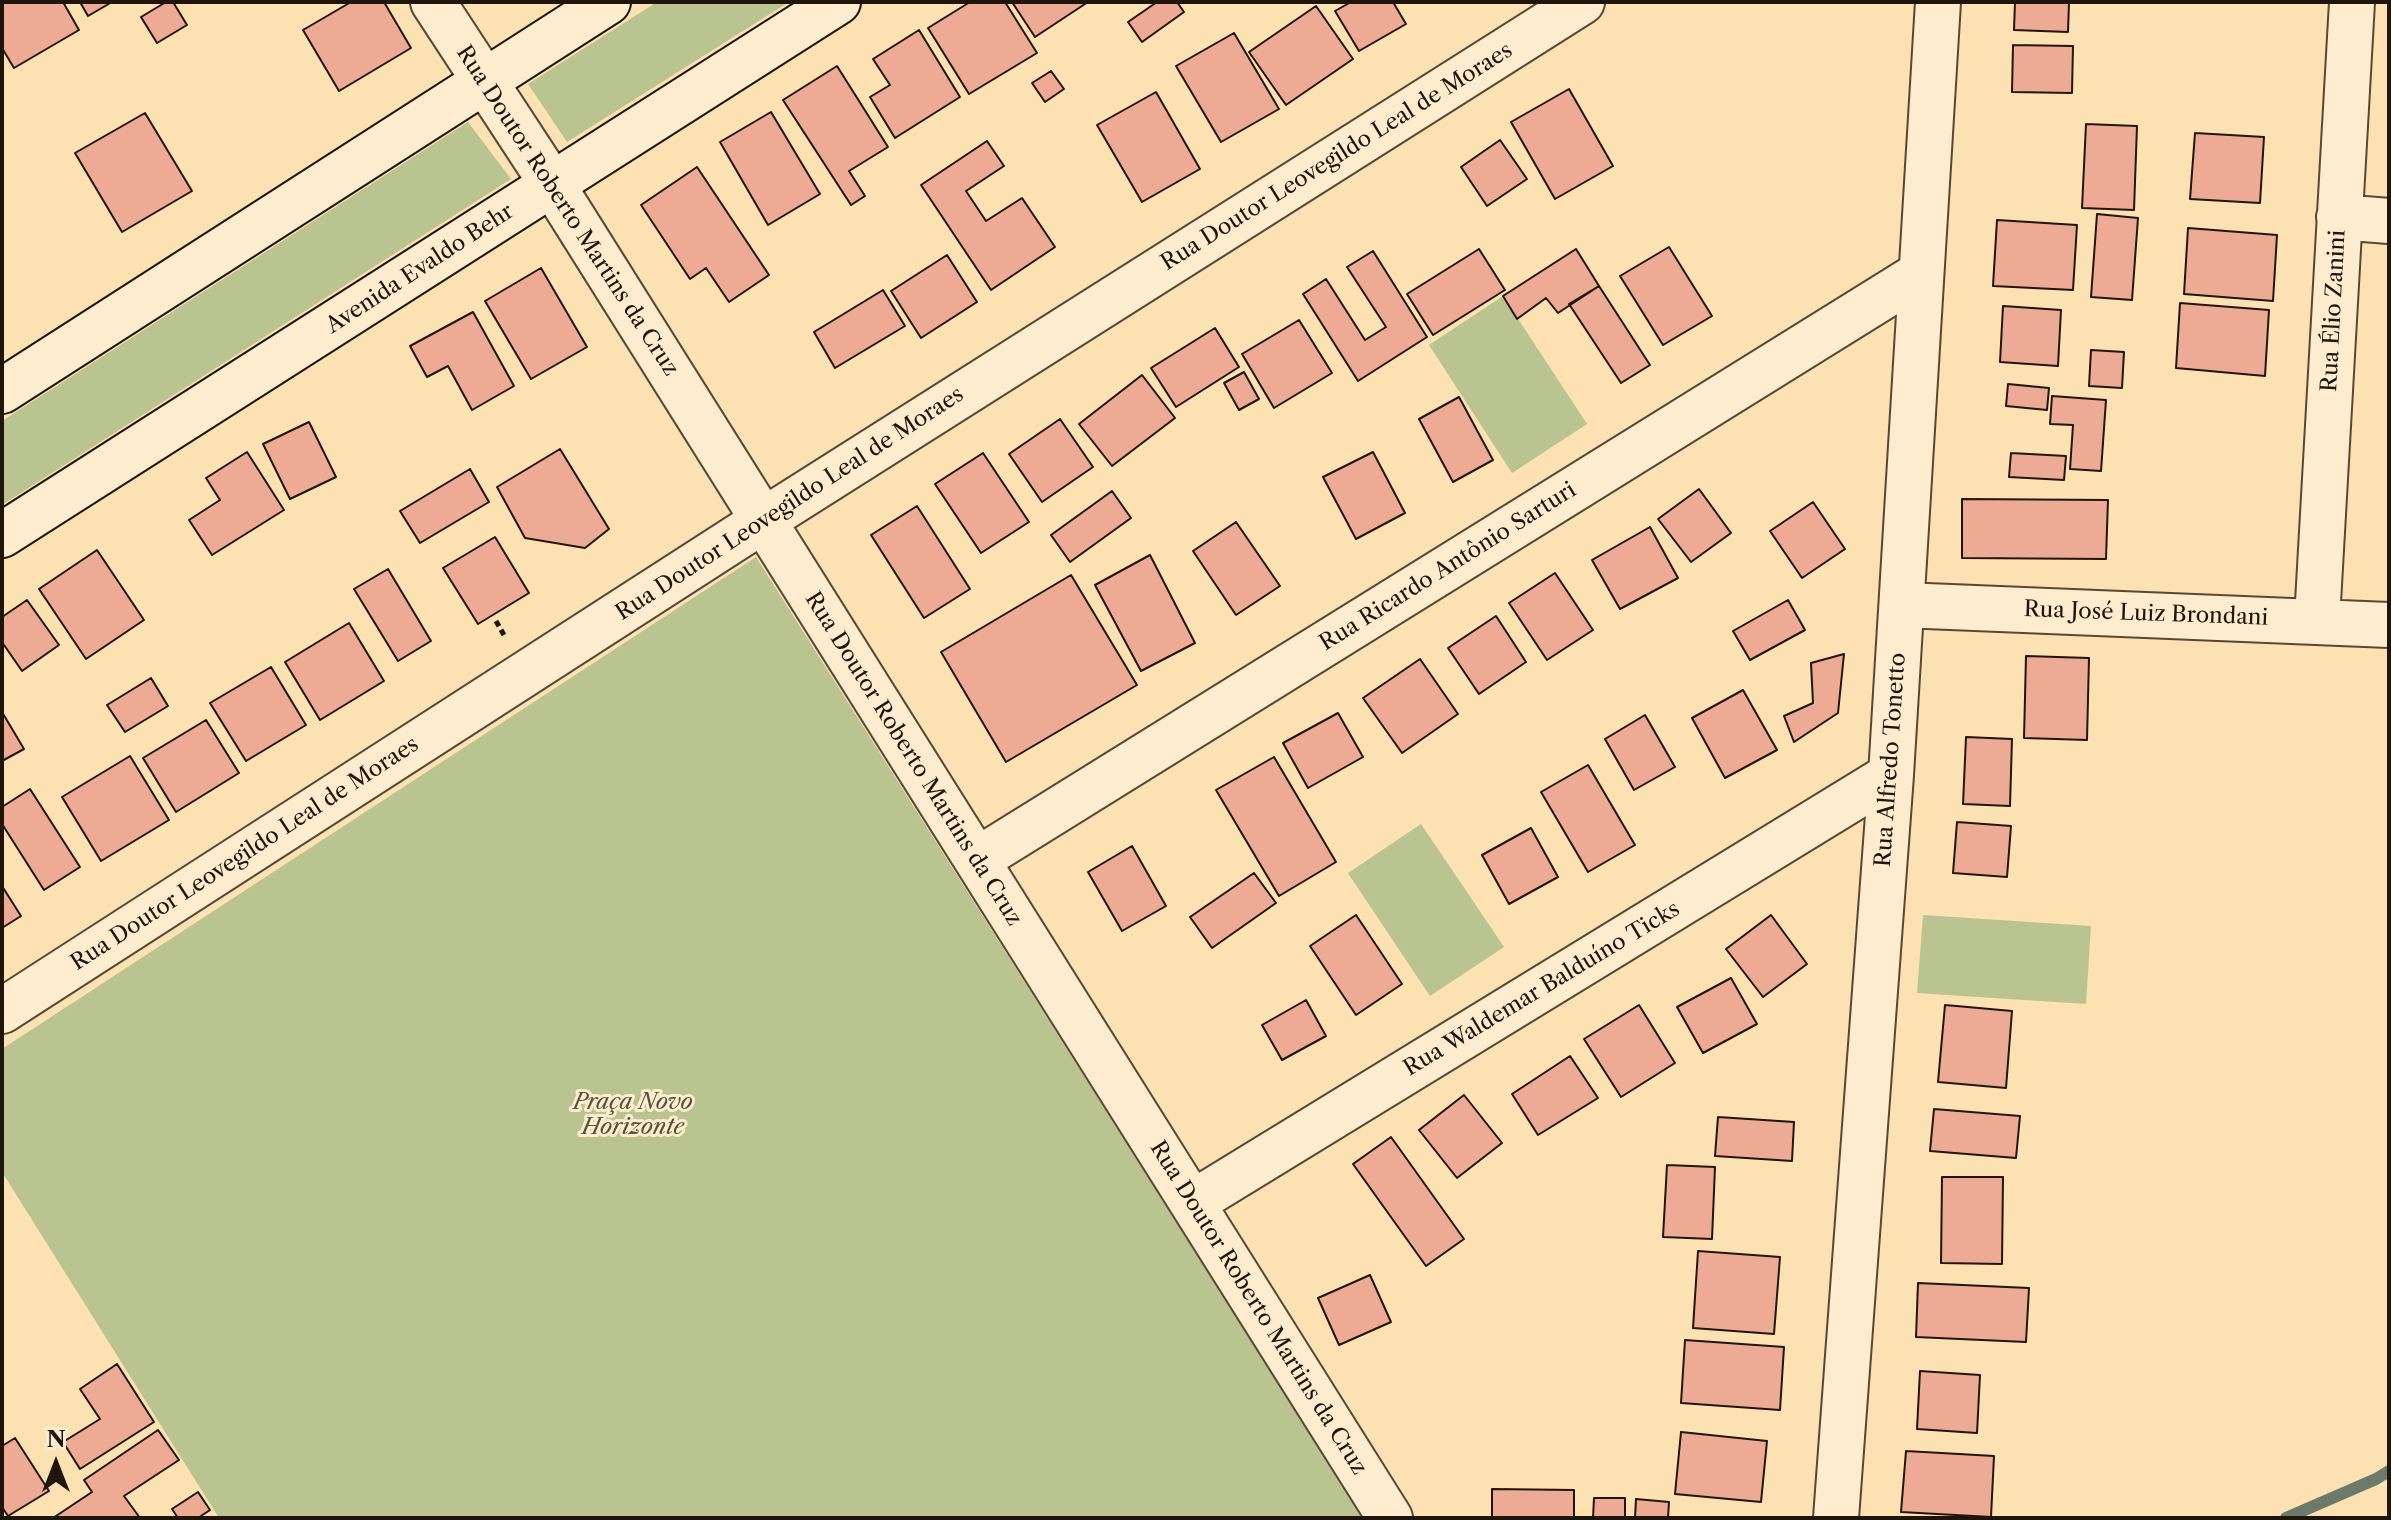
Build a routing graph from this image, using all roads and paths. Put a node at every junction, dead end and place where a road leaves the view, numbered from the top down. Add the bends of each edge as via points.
1 (433, 2) edge
2 (608, 2) edge
3 (838, 2) edge
4 (1582, 2) edge
5 (1938, 2) edge
6 (2352, 2) edge
7 (485, 81) junction
8 (552, 184) junction
9 (2339, 217) junction
10 (2389, 221) edge
11 (1920, 274) junction
12 (2, 391) edge
13 (764, 520) junction
14 (2, 535) edge
15 (1902, 605) junction
16 (2317, 620) junction
17 (496, 621) dead end
18 (2389, 625) edge
19 (508, 643) dead end
20 (1891, 775) junction
21 (977, 860) junction
22 (2, 1011) edge
23 (1192, 1203) junction
24 (1390, 1518) edge
25 (1836, 1518) edge

1 - 7 street, Rua Doutor Roberto Martins da Cruz
2 - 7 street
3 - 8 street, Avenida Evaldo Behr
4 - 13 street, Rua Doutor Leovegildo Leal de Moraes
5 - 11 street, Rua Alfredo Tonetto
6 - 9 street, Rua Élio Zanini
7 - 8 street, Rua Doutor Roberto Martins da Cruz
7 - 12 street
8 - 13 street, Rua Doutor Roberto Martins da Cruz
8 - 14 street, Avenida Evaldo Behr
9 - 10 street
9 - 16 street, Rua Élio Zanini
11 - 15 street, Rua Alfredo Tonetto
11 - 21 street, Rua Ricardo Antônio Sarturi
13 - 21 street, Rua Doutor Roberto Martins da Cruz
13 - 22 street, Rua Doutor Leovegildo Leal de Moraes
15 - 16 street, Rua José Luiz Brondani
15 - 20 street, Rua Alfredo Tonetto
16 - 18 street, Rua José Luiz Brondani
17 - 19 path
20 - 23 street, Rua Waldemar Balduíno Ticks
20 - 25 street, Rua Alfredo Tonetto
21 - 23 street, Rua Doutor Roberto Martins da Cruz
23 - 24 street, Rua Doutor Roberto Martins da Cruz

